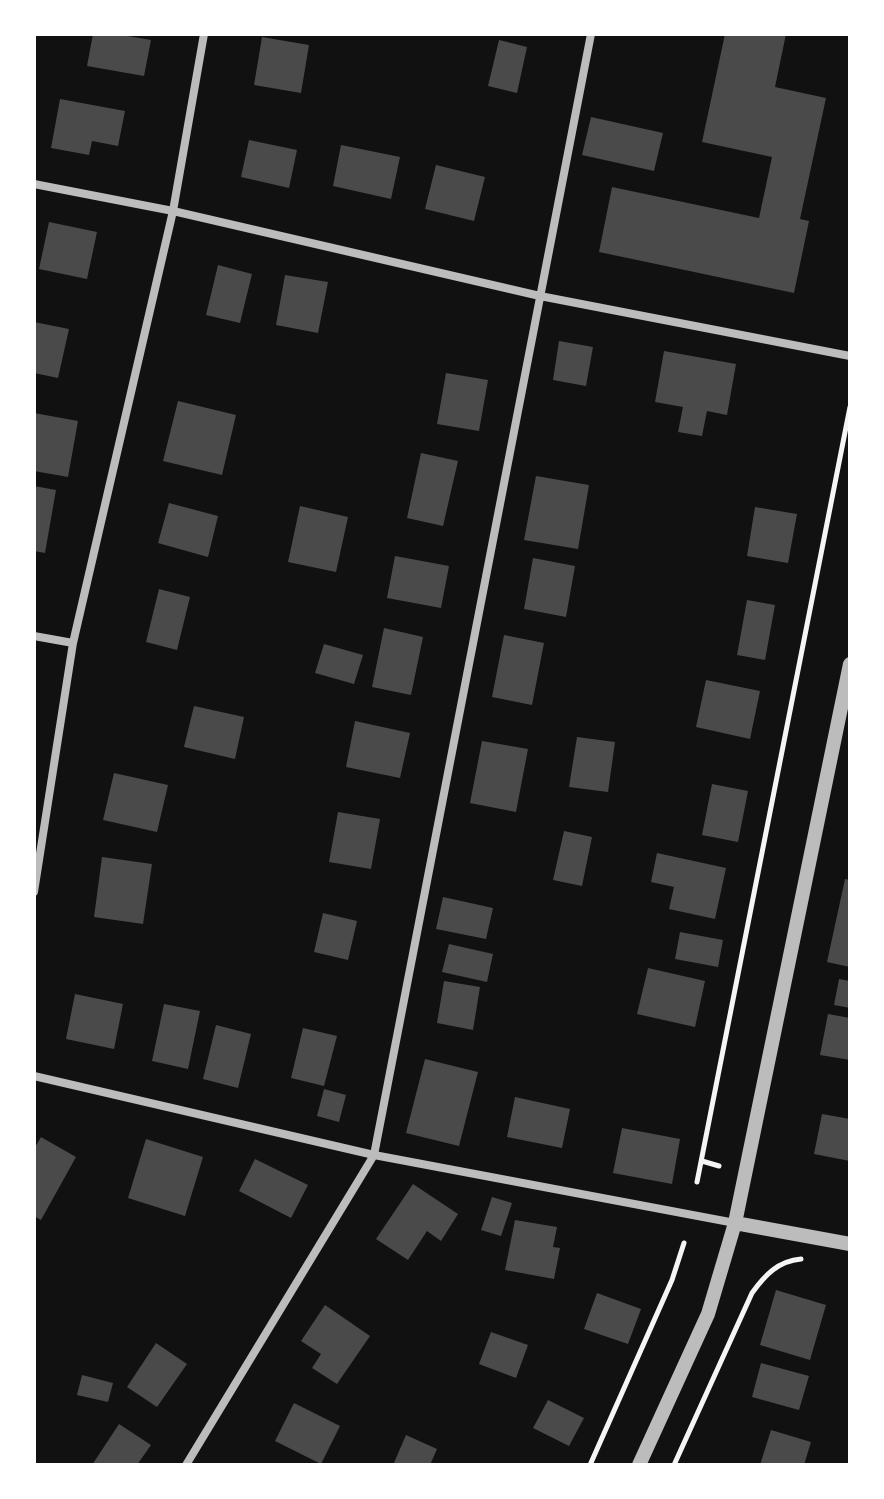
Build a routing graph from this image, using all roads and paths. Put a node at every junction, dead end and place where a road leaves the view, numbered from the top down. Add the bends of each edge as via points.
1 (204, 34) edge
2 (591, 34) edge
3 (34, 184) edge
4 (173, 211) junction
5 (540, 296) junction
6 (850, 356) edge
7 (850, 407) edge
8 (34, 636) edge
9 (73, 643) junction
10 (850, 664) edge
11 (34, 892) edge
12 (34, 1076) edge
13 (374, 1155) junction
14 (702, 1161) junction
15 (719, 1166) dead end
16 (697, 1182) dead end
17 (735, 1223) junction
18 (684, 1243) dead end
19 (850, 1244) edge
20 (811, 1260) dead end
21 (186, 1465) edge
22 (590, 1465) edge
23 (639, 1465) edge
24 (674, 1465) edge

1 - 4 street
2 - 5 street
3 - 4 street
4 - 5 street
4 - 9 street
5 - 6 street
5 - 13 street
7 - 14 path
8 - 9 street
9 - 11 street
10 - 17 street
12 - 13 street
13 - 17 street
13 - 21 street
14 - 15 path
14 - 16 path
17 - 19 street
17 - 23 street via 708,1314
18 - 22 path
20 - 24 path via 778,1265 752,1293

